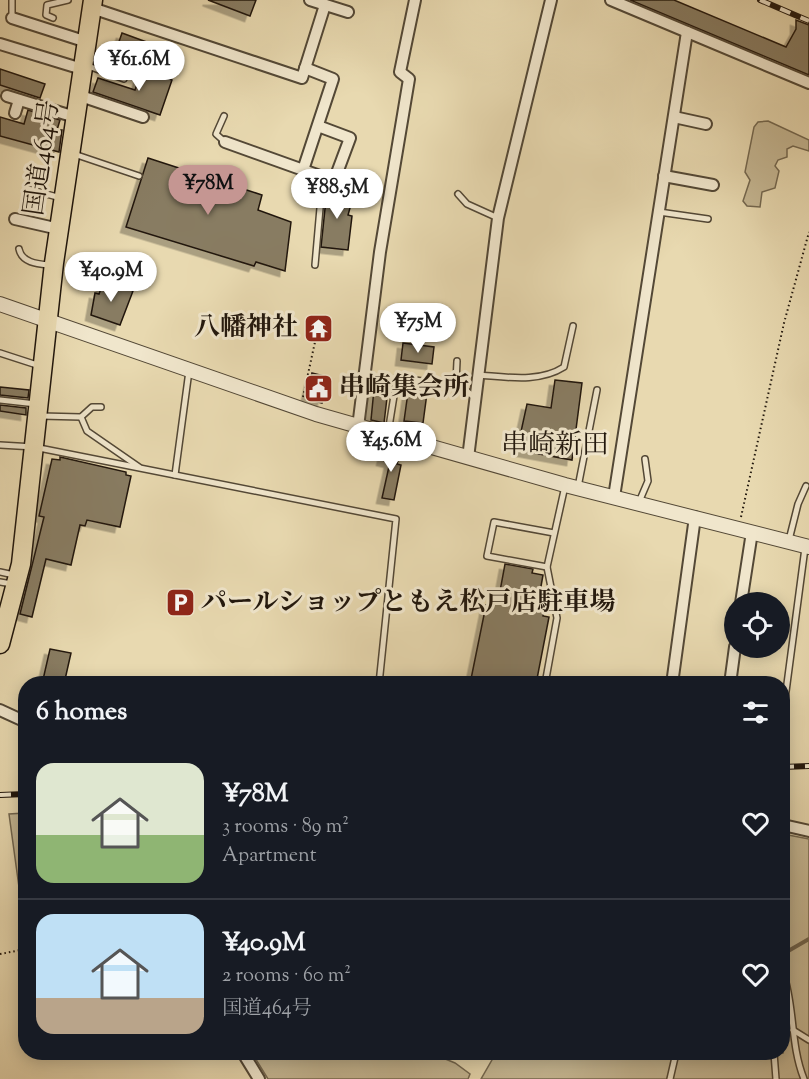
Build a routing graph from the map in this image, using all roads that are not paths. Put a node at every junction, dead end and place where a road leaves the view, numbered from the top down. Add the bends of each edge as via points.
1 (12, 0) edge
2 (68, 0) edge
3 (310, 0) edge
4 (415, 0) edge
5 (551, 0) edge
6 (611, 0) edge
7 (92, 2) edge
8 (325, 5) junction
9 (348, 12) dead end
10 (12, 18) joint
11 (53, 18) dead end
12 (687, 32) junction
13 (87, 42) junction
14 (0, 44) edge
15 (83, 67) junction
16 (305, 68) junction
17 (124, 79) dead end
18 (809, 83) edge
19 (78, 95) junction
20 (7, 96) dead end
21 (19, 100) junction
22 (15, 113) dead end
23 (224, 116) dead end
24 (75, 117) junction
25 (143, 117) dead end
26 (674, 117) junction
27 (706, 124) dead end
28 (318, 126) junction
29 (225, 142) joint
30 (70, 152) junction
31 (303, 170) junction
32 (139, 176) dead end
33 (664, 176) junction
34 (327, 178) junction
35 (713, 185) dead end
36 (28, 189) dead end
37 (458, 194) dead end
38 (63, 198) junction
39 (659, 212) junction
40 (498, 218) junction
41 (15, 219) dead end
42 (708, 219) dead end
43 (59, 229) junction
44 (19, 249) dead end
45 (54, 264) junction
46 (315, 265) dead end
47 (0, 304) edge
48 (47, 320) junction
49 (573, 326) dead end
50 (0, 353) edge
51 (456, 361) dead end
52 (42, 367) junction
53 (189, 371) junction
54 (478, 375) junction
55 (428, 382) dead end
56 (597, 390) dead end
57 (475, 398) junction
58 (0, 400) edge
59 (101, 407) dead end
60 (37, 410) junction
61 (81, 417) junction
62 (358, 427) junction
63 (388, 435) junction
64 (0, 445) edge
65 (34, 447) junction
66 (468, 458) junction
67 (645, 459) dead end
68 (142, 470) junction
69 (175, 475) junction
70 (806, 486) dead end
71 (571, 487) junction
72 (614, 497) junction
73 (639, 503) junction
74 (695, 517) junction
75 (745, 530) junction
76 (554, 533) junction
77 (788, 542) junction
78 (807, 547) edge
79 (547, 567) junction
80 (0, 572) edge
81 (12, 581) edge
82 (742, 592) edge
83 (1, 637) edge
84 (734, 658) edge
85 (380, 676) edge
86 (546, 676) edge
87 (673, 676) edge
88 (731, 676) edge
89 (788, 676) edge
90 (0, 710) edge
91 (18, 718) edge
92 (790, 827) edge
93 (809, 831) edge
94 (790, 1002) edge
95 (793, 1030) junction
96 (809, 1040) edge
97 (247, 1060) edge
98 (674, 1060) edge
99 (775, 1060) edge
100 (259, 1079) edge
101 (670, 1079) edge
102 (776, 1079) edge
103 (804, 1079) edge

1 - 10 lane
2 - 11 lane via 47,4 46,15
3 - 8 street
4 - 62 street via 400,72 409,79 380,252
5 - 40 street
6 - 12 street
7 - 13 highway, 国道464号
7 - 16 street via 302,78
8 - 9 street
8 - 16 street
10 - 13 street
12 - 18 street
12 - 26 street
13 - 15 highway, 国道464号
14 - 15 street
15 - 17 lane
15 - 19 highway, 国道464号
16 - 28 street via 333,79
19 - 24 highway, 国道464号
19 - 25 street
20 - 21 street
21 - 22 street
21 - 24 street
23 - 29 lane via 216,134
24 - 30 highway, 国道464号
26 - 27 street
26 - 33 street
28 - 31 street
28 - 34 street via 350,138 334,181
29 - 31 street
30 - 32 lane
30 - 38 highway, 国道464号
31 - 34 street
33 - 35 street
33 - 39 street
34 - 46 lane
36 - 38 lane
37 - 40 lane via 467,204
38 - 43 highway, 国道464号
39 - 42 lane
39 - 72 street
40 - 54 street
41 - 43 street
43 - 45 highway, 国道464号
44 - 45 lane via 27,261
45 - 48 highway, 国道464号
47 - 48 street
48 - 52 highway, 国道464号
48 - 53 street
49 - 54 lane via 564,367 555,373 523,379
50 - 52 lane
51 - 57 lane via 456,382
52 - 60 highway, 国道464号
53 - 62 street
53 - 69 lane
54 - 57 street
55 - 63 lane via 397,377
56 - 71 lane
57 - 66 street
58 - 60 lane
59 - 61 lane via 92,407
60 - 61 lane
60 - 65 highway, 国道464号
61 - 68 lane via 87,431
62 - 63 street
63 - 66 street
64 - 65 lane
65 - 68 lane
65 - 81 highway, 国道464号
66 - 71 street
67 - 73 lane via 648,481
68 - 69 lane
69 - 85 lane via 396,519
70 - 77 lane
71 - 72 street
71 - 76 lane
72 - 73 street
73 - 74 street
74 - 75 street
74 - 87 street
75 - 77 street
75 - 82 street
76 - 79 lane
76 - 79 lane via 494,522 487,556
77 - 78 street
78 - 89 lane
79 - 86 lane via 557,618
80 - 81 lane
81 - 83 highway, 国道464号
84 - 88 street
90 - 91 street
92 - 93 street
94 - 95 lane
95 - 96 lane
95 - 103 lane via 796,1059
97 - 100 street
98 - 101 lane
99 - 102 lane

